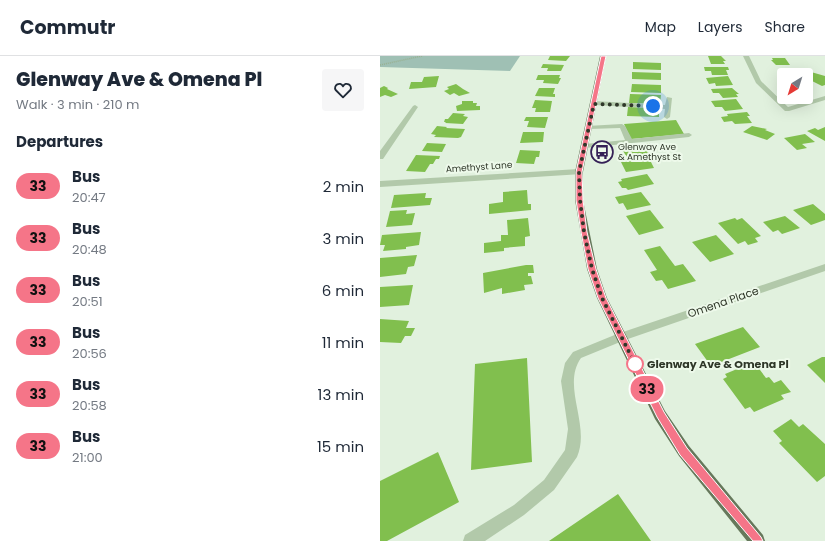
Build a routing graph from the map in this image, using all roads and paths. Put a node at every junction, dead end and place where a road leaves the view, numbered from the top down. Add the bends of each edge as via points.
1 (422, 56) edge
2 (604, 56) edge
3 (746, 56) edge
4 (380, 65) edge
5 (669, 98) dead end
6 (825, 98) edge
7 (594, 104) junction
8 (415, 107) dead end
9 (668, 107) junction
10 (667, 117) dead end
11 (589, 127) junction
12 (689, 135) dead end
13 (629, 141) junction
14 (585, 146) junction
15 (380, 156) edge
16 (579, 172) junction
17 (380, 184) edge
18 (825, 267) edge
19 (621, 337) junction
20 (471, 541) edge
21 (757, 541) edge

1 - 4 path
2 - 7 main road
3 - 6 street via 758,82 787,110
5 - 9 lane
7 - 9 lane
7 - 11 main road
8 - 15 street
9 - 10 lane
11 - 13 lane via 622,126
11 - 14 main road
12 - 13 lane
13 - 14 lane
14 - 16 main road
16 - 17 street, Amethyst Lane
16 - 19 main road via 584,232 592,269 602,298
18 - 19 street, Omena Place
19 - 20 street, Omena Place via 577,355 571,363 568,381 575,429 572,452 564,466 549,485 519,510
19 - 21 main road via 660,414 684,451

